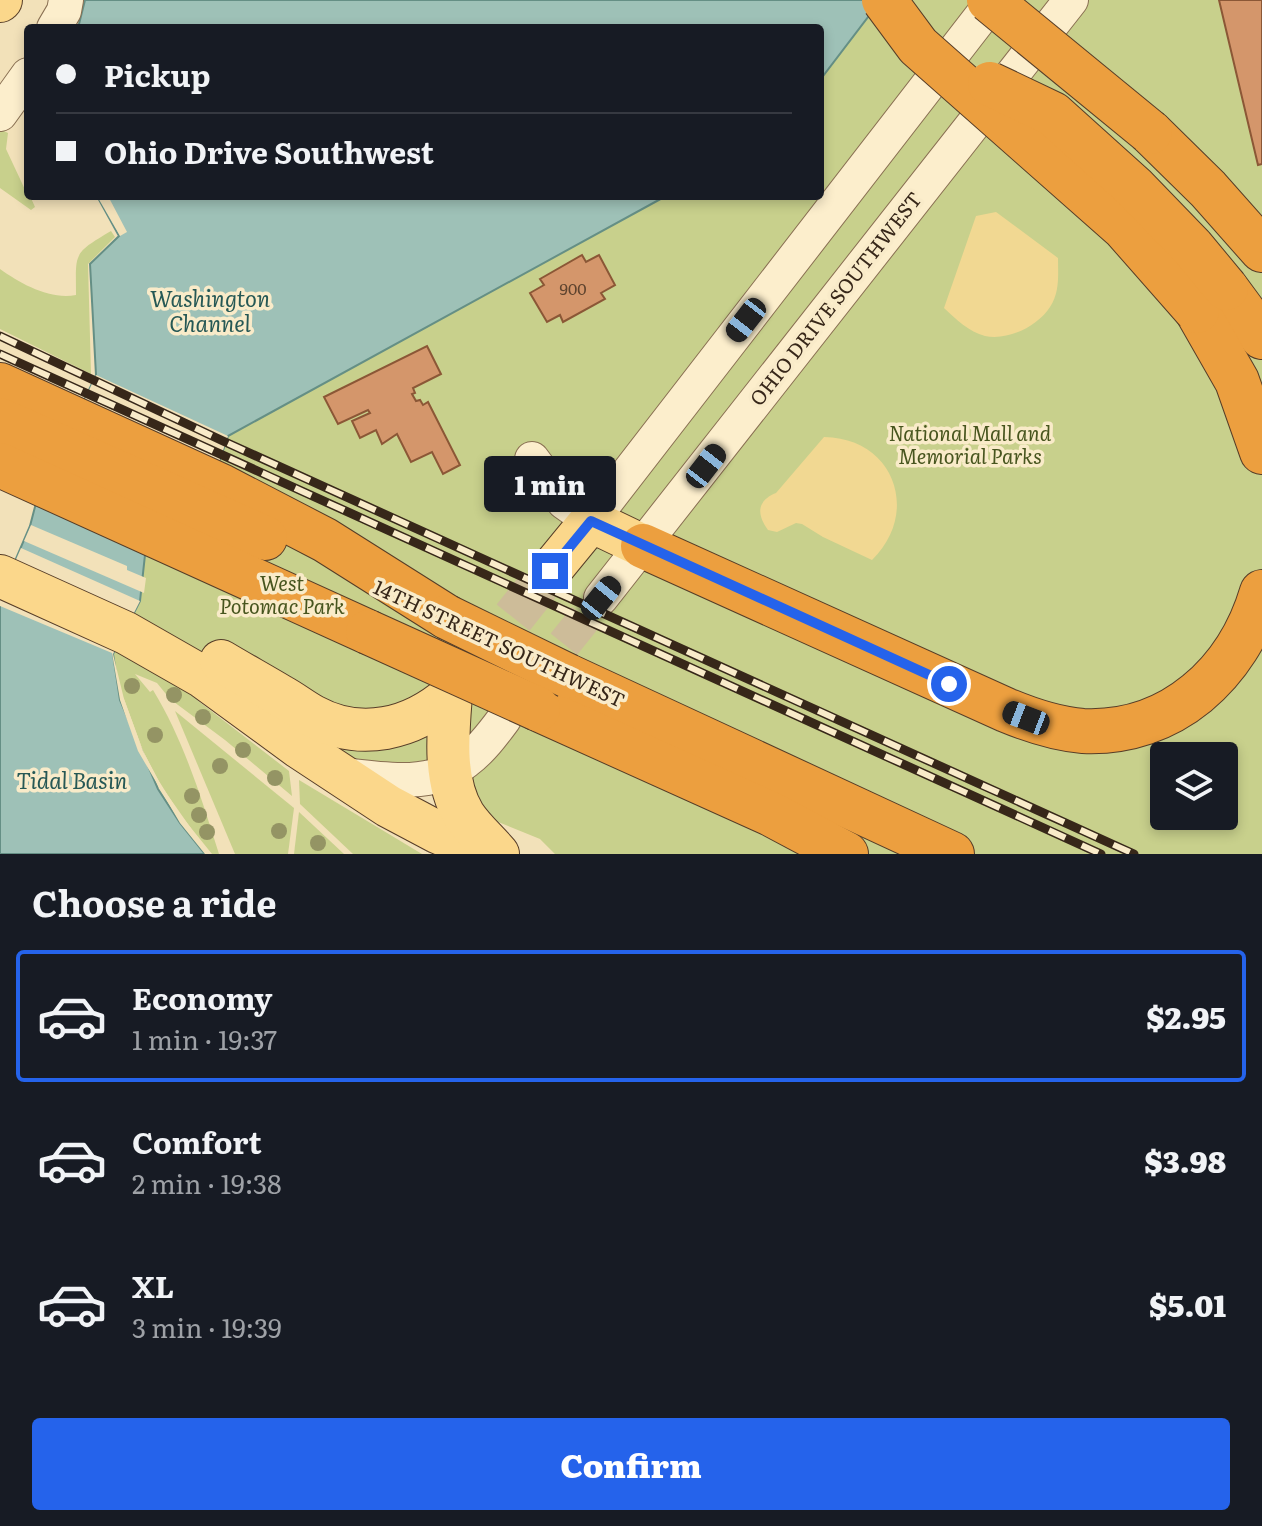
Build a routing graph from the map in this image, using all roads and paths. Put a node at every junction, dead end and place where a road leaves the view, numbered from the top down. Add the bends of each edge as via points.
1 (884, 0) edge
2 (893, 0) edge
3 (992, 0) edge
4 (1071, 0) edge
5 (24, 81) edge
6 (0, 114) edge
7 (1261, 239) edge
8 (1211, 300) junction
9 (1262, 337) edge
10 (1262, 374) edge
11 (0, 385) edge
12 (0, 420) edge
13 (65, 432) junction
14 (1262, 452) edge
15 (532, 459) dead end
16 (9, 470) edge
17 (198, 514) junction
18 (591, 521) junction
19 (643, 546) junction
20 (5, 568) edge
21 (550, 571) tunnel mouth
22 (1262, 592) edge
23 (601, 598) tunnel mouth
24 (130, 624) junction
25 (521, 714) junction
26 (451, 771) junction
27 (339, 775) junction
28 (771, 814) junction
29 (487, 854) edge
30 (498, 854) edge
31 (846, 854) edge
32 (887, 854) edge
33 (952, 854) edge

1 - 8 highway, bridge via 918,46
2 - 8 highway, bridge via 1143,222
3 - 7 highway, bridge via 1150,132
3 - 18 street
4 - 19 street, OHIO DRIVE SOUTHWEST
5 - 6 street
8 - 9 highway
8 - 10 highway
8 - 14 highway
11 - 13 highway
12 - 13 highway
13 - 17 highway
15 - 18 street via 564,502
16 - 17 highway, 14TH STREET SOUTHWEST
17 - 25 highway, 14TH STREET SOUTHWEST, bridge via 368,632
17 - 33 highway, 14TH STREET SOUTHWEST, bridge via 325,540 447,617
18 - 19 main road
18 - 21 main road
19 - 22 highway via 1006,710 1082,731 1138,724 1188,700 1218,676 1233,655
19 - 23 street, OHIO DRIVE SOUTHWEST
20 - 24 main road
24 - 26 main road via 193,644 339,726 393,728 434,711 451,695
24 - 27 main road
25 - 26 street
25 - 28 highway, 14TH STREET SOUTHWEST
26 - 27 street via 390,781
26 - 30 main road via 464,814
27 - 29 main road via 437,832
28 - 31 highway, 14TH STREET SOUTHWEST
28 - 32 highway

